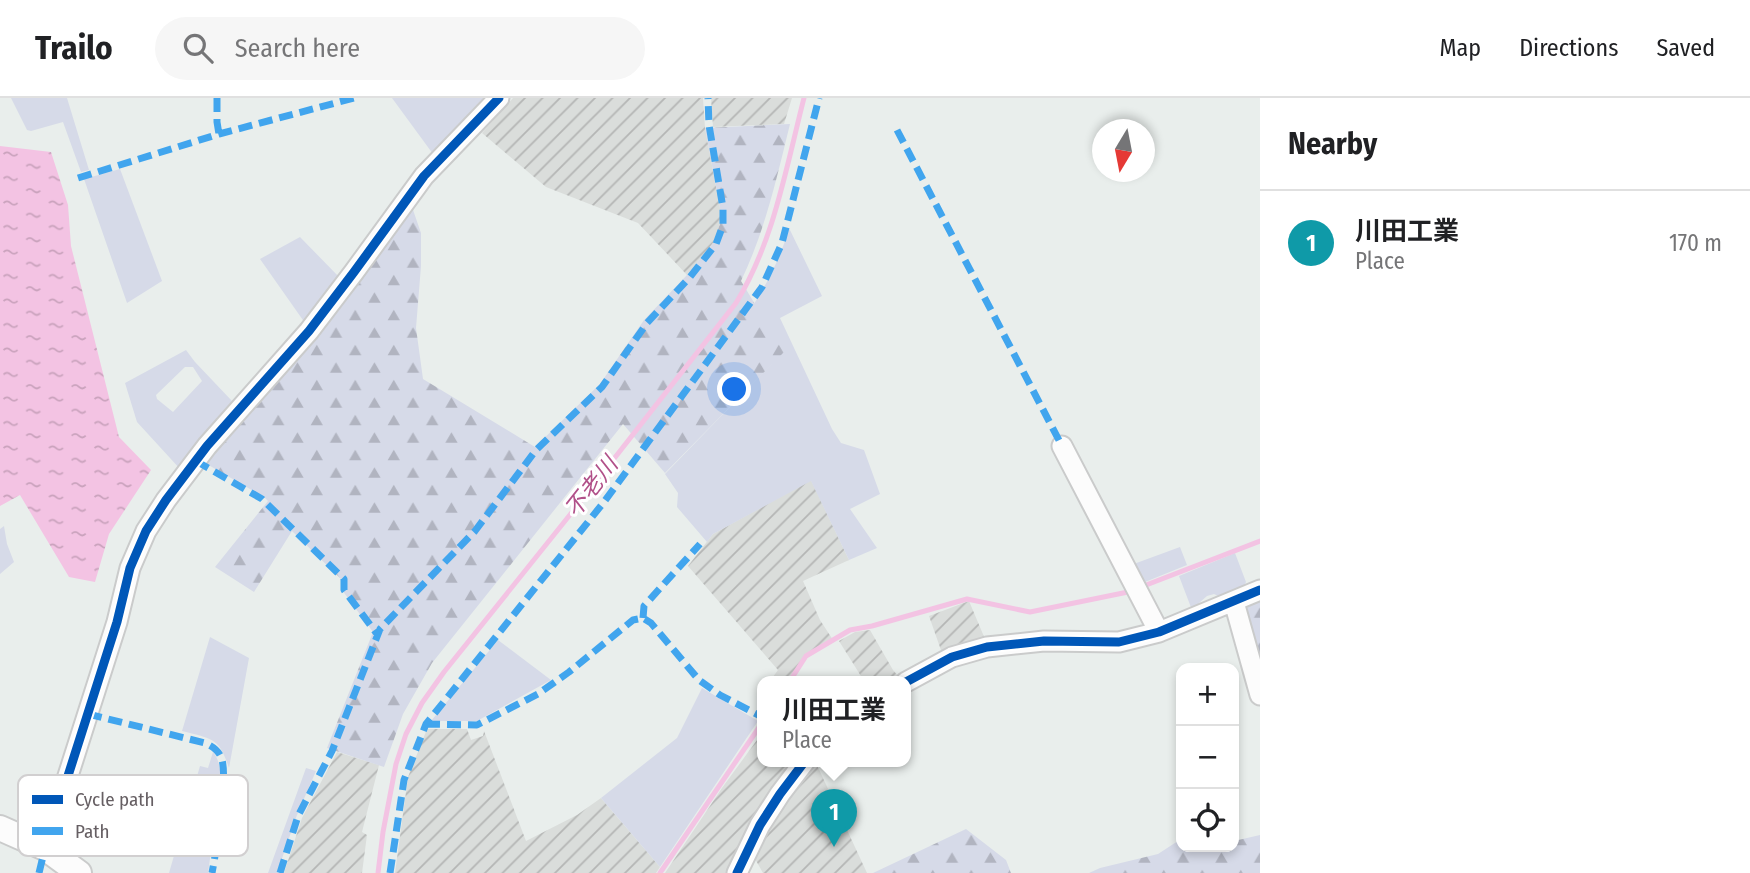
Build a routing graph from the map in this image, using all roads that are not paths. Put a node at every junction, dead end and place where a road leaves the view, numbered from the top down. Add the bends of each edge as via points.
1 (499, 98) edge
2 (1062, 446) dead end
3 (1260, 590) edge
4 (1234, 602) junction
5 (1159, 632) junction
6 (911, 679) edge
7 (1260, 695) edge
8 (800, 767) edge
9 (68, 775) edge
10 (0, 828) edge
11 (18, 836) edge
12 (56, 856) edge
13 (79, 873) edge
14 (737, 873) edge

1 - 9 street via 424,176 309,331 207,446 146,531 130,568
2 - 5 street
3 - 4 street
4 - 5 street
4 - 7 street
5 - 6 street via 1119,642 1044,641 987,647 951,657
8 - 14 street via 760,825
10 - 11 street
12 - 13 street

